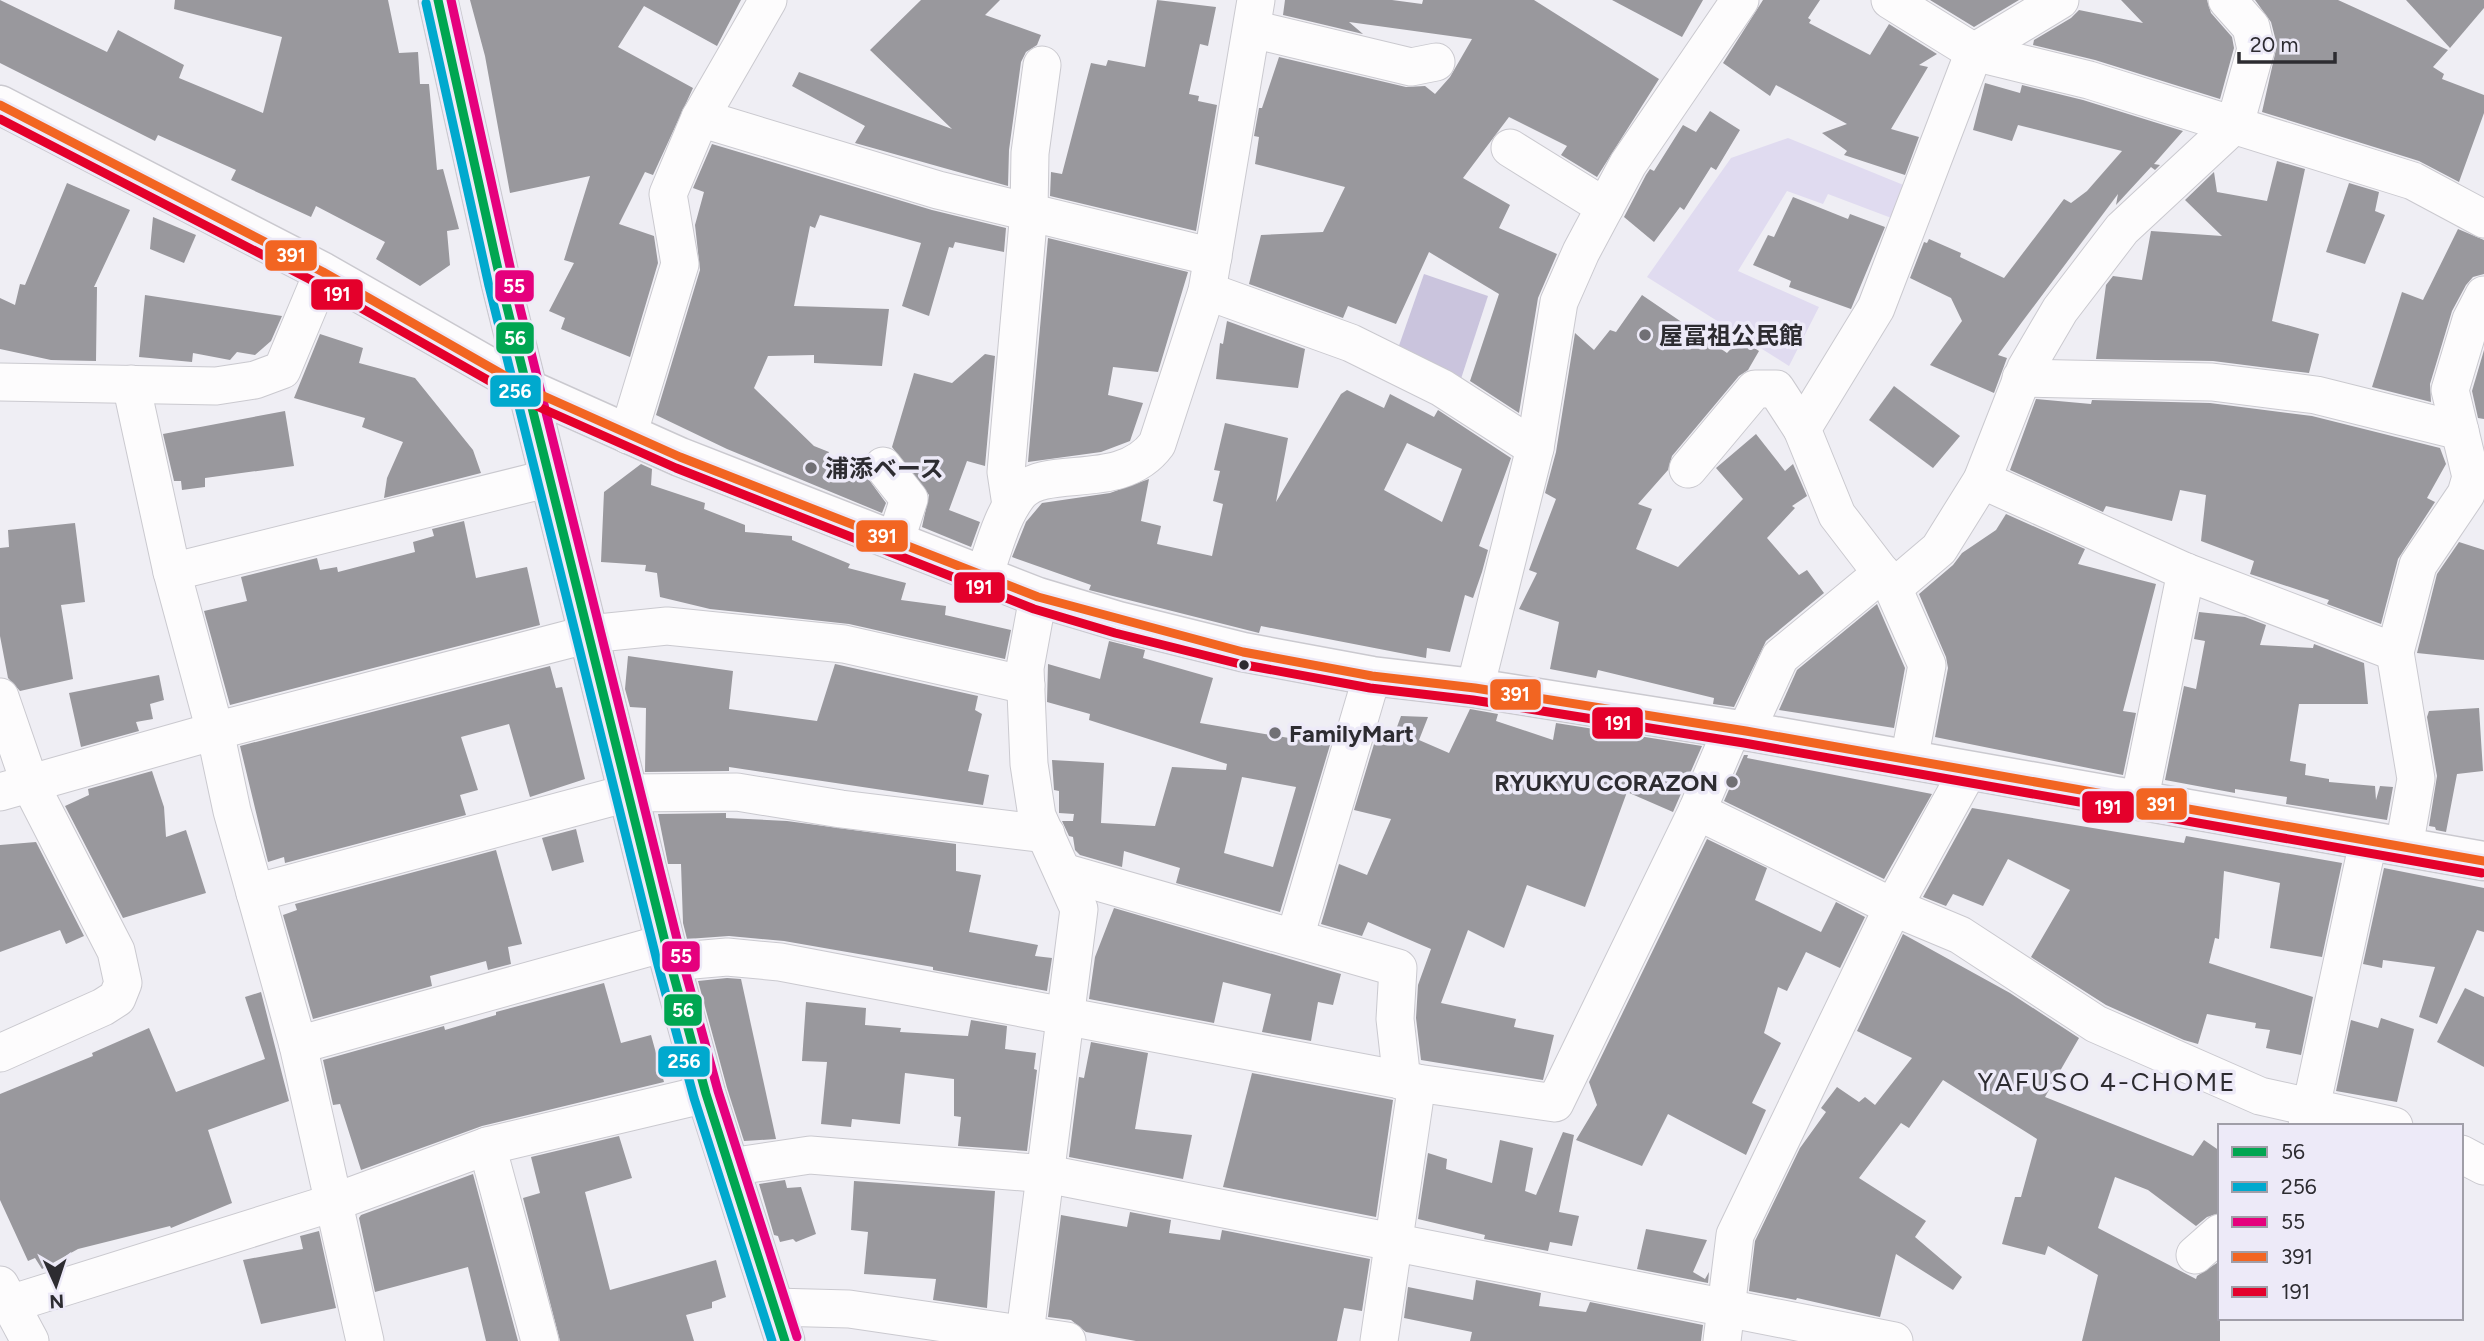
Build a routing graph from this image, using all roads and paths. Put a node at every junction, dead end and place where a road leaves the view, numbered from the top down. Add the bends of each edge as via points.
1 (438, 0) edge
2 (1890, 0) edge
3 (2060, 0) edge
4 (2227, 0) edge
5 (761, 2) edge
6 (1735, 3) edge
7 (1252, 8) edge
8 (1974, 52) junction
9 (1436, 62) dead end
10 (1042, 65) dead end
11 (0, 105) edge
12 (700, 118) junction
13 (2235, 124) junction
14 (1510, 148) dead end
15 (1605, 207) junction
16 (1029, 211) junction
17 (2484, 219) edge
18 (323, 272) junction
19 (1210, 274) junction
20 (2484, 295) edge
21 (2021, 378) junction
22 (0, 382) edge
23 (131, 384) junction
24 (528, 389) junction
25 (1802, 429) junction
26 (2460, 431) junction
27 (628, 435) junction
28 (1535, 448) junction
29 (883, 466) dead end
30 (1688, 469) dead end
31 (550, 478) junction
32 (1982, 480) junction
33 (2475, 498) edge
34 (1011, 505) junction
35 (895, 542) junction
36 (172, 572) junction
37 (2186, 572) junction
38 (983, 578) junction
39 (1887, 581) junction
40 (1038, 597) junction
41 (589, 634) junction
42 (2395, 652) junction
43 (1372, 676) junction
44 (1026, 685) junction
45 (1475, 688) junction
46 (0, 697) edge
47 (1739, 730) junction
48 (215, 731) junction
49 (1909, 761) junction
50 (1968, 771) junction
51 (15, 788) edge
52 (628, 793) junction
53 (2139, 802) junction
54 (1697, 811) junction
55 (1046, 834) junction
56 (2386, 844) junction
57 (2484, 861) edge
58 (1063, 873) junction
59 (255, 893) junction
60 (1893, 907) junction
61 (1295, 937) junction
62 (668, 952) junction
63 (1065, 1018) junction
64 (298, 1045) junction
65 (0, 1053) edge
66 (1409, 1082) junction
67 (706, 1094) junction
68 (2310, 1117) edge
69 (2375, 1124) edge
70 (487, 1146) junction
71 (2463, 1155) edge
72 (2484, 1166) edge
73 (730, 1167) junction
74 (1047, 1174) junction
75 (332, 1203) junction
76 (1395, 1244) junction
77 (3, 1296) edge
78 (780, 1324) edge
79 (1724, 1324) edge
80 (1025, 1337) edge
81 (30, 1341) edge
82 (365, 1341) edge
83 (540, 1341) edge
84 (1067, 1341) edge
85 (1379, 1341) edge
86 (1894, 1341) edge

1 - 24 main road
2 - 8 street
3 - 8 street
4 - 13 street via 2251,27 2256,49
5 - 12 street
6 - 15 street via 1628,164
7 - 9 street via 1411,67
7 - 19 street
8 - 13 street via 2090,80
8 - 25 street via 1876,308
10 - 16 street via 1030,153
11 - 18 main road
12 - 16 street via 938,191
12 - 27 street via 667,194 680,264
13 - 17 street via 2413,181
13 - 21 street via 2122,229 2060,310
14 - 15 street
15 - 28 street via 1559,302
16 - 19 street
16 - 34 street via 1006,472
18 - 23 street via 282,370 216,386
18 - 24 main road
19 - 28 street via 1442,388
19 - 34 street via 1157,444 1145,459 1129,468 1036,484 1021,491
20 - 26 street via 2471,320 2450,390
21 - 26 street via 2212,382 2316,395
21 - 32 street
22 - 23 street
23 - 36 street
24 - 27 main road
24 - 31 main road
25 - 30 street via 1776,389 1755,389
25 - 39 street via 1837,515
26 - 33 street
27 - 35 main road
28 - 45 street
29 - 35 street via 909,499
31 - 36 street
31 - 41 main road
32 - 37 street
32 - 39 street via 1939,549
33 - 42 street via 2418,565
34 - 38 street
35 - 38 main road
36 - 48 street
37 - 42 street
37 - 53 street
38 - 40 main road
39 - 47 street via 1780,657
39 - 49 street via 1927,665
40 - 43 main road via 1231,649
40 - 44 street
41 - 44 street via 667,626 844,643
41 - 48 street
41 - 52 main road
42 - 56 street via 2416,779
43 - 45 main road
43 - 61 street
44 - 55 street via 1029,764 1037,816
45 - 47 main road
46 - 51 street
47 - 49 main road
47 - 54 street
48 - 51 street
48 - 59 street
49 - 50 main road
50 - 53 main road
50 - 60 street
51 - 65 street via 116,951 123,984 117,998 103,1007
52 - 55 street via 737,792 841,810
52 - 59 street
52 - 62 main road
53 - 56 main road
54 - 60 street
54 - 66 street via 1555,1103
55 - 58 street
56 - 57 main road
56 - 68 street
58 - 61 street
58 - 63 street via 1079,909
59 - 64 street
60 - 68 street via 1960,935 2096,1024
60 - 79 street via 1735,1235
61 - 66 street via 1398,968 1395,1019
62 - 63 street via 780,962
62 - 64 street
62 - 67 main road
63 - 66 street
63 - 74 street
64 - 75 street
66 - 76 street
67 - 70 street
67 - 73 main road
68 - 69 street
70 - 75 street
70 - 83 street
71 - 72 street
73 - 74 street via 810,1155
73 - 78 main road
74 - 76 street
74 - 80 street
75 - 77 street
75 - 82 street
76 - 79 street
76 - 85 street
77 - 81 street
78 - 80 street via 849,1309
79 - 86 street
80 - 84 street

